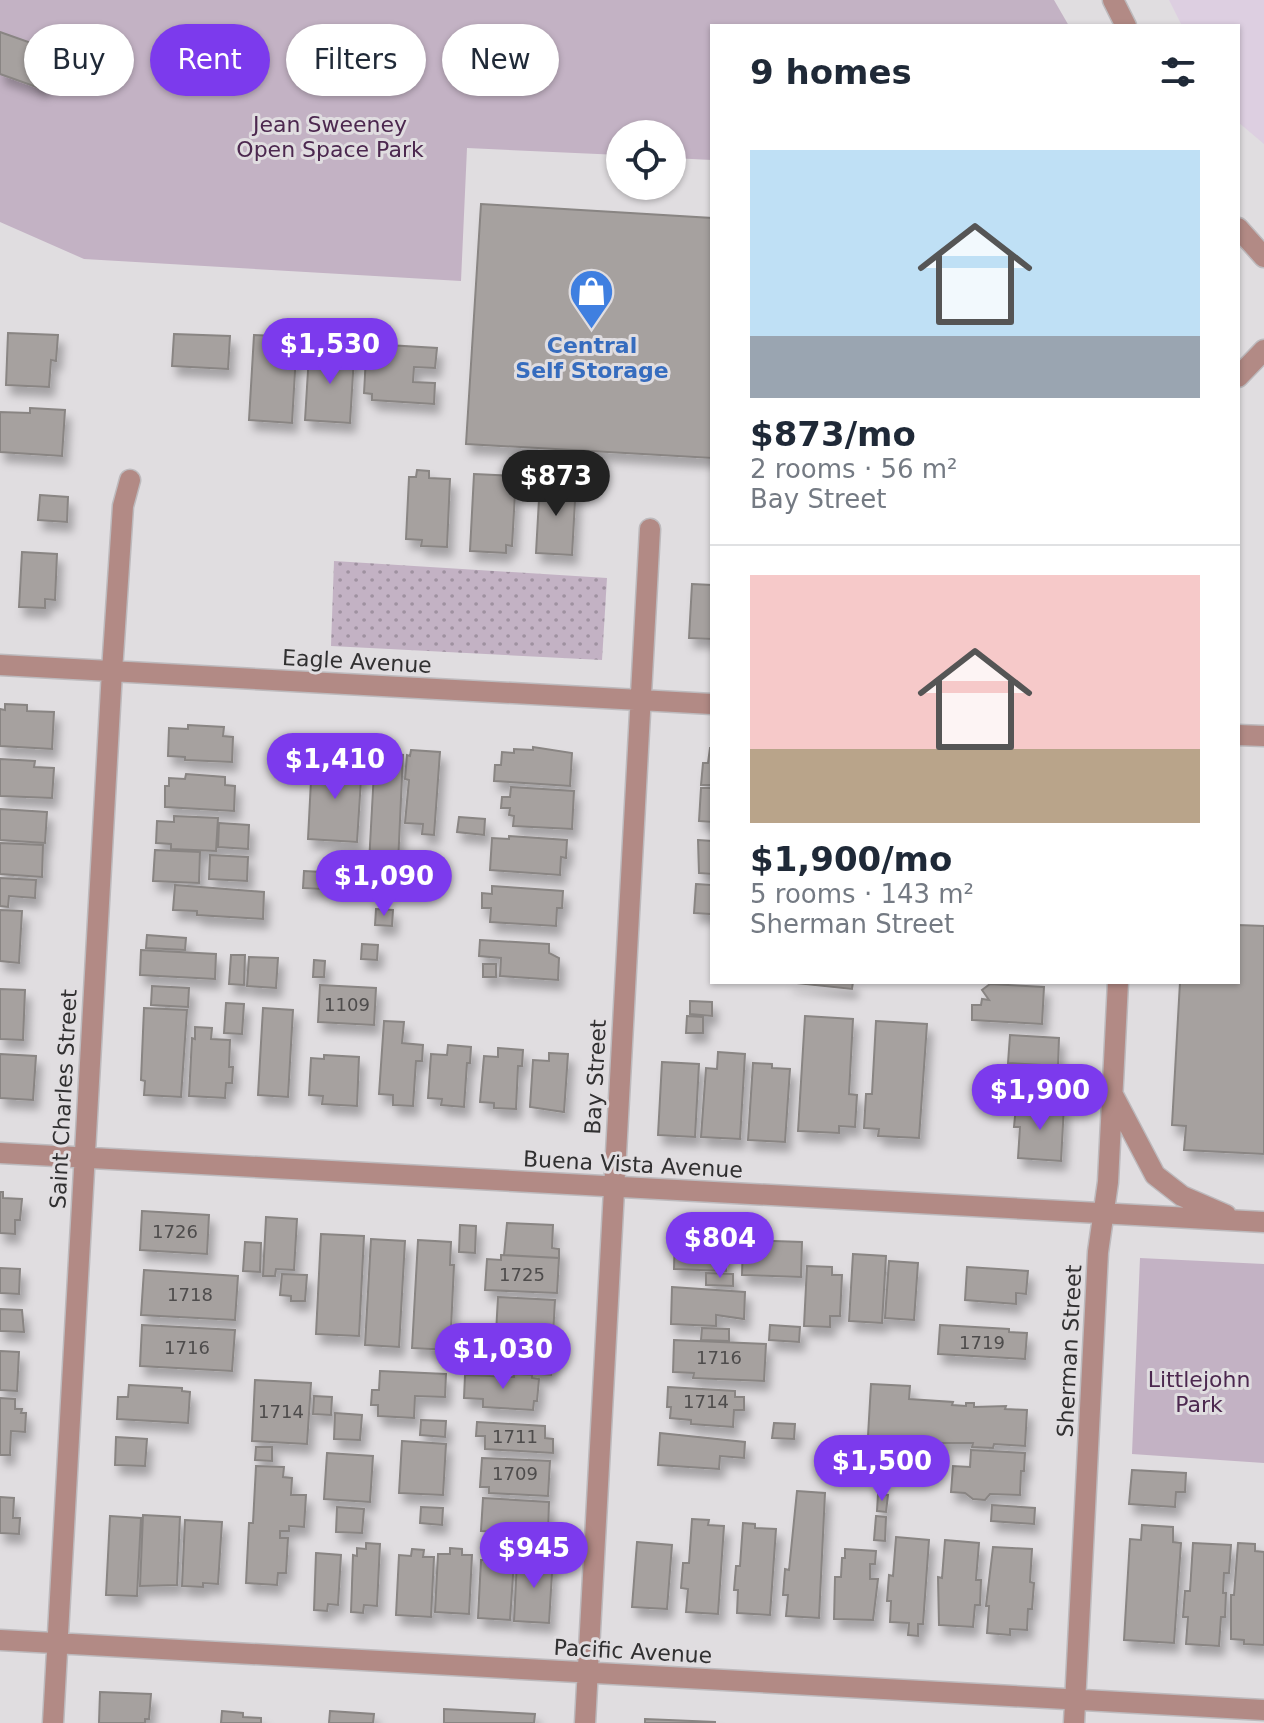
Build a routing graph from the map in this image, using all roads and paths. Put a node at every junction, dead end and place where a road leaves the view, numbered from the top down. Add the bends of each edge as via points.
1 (1113, 0) edge
2 (1125, 24) edge
3 (1240, 230) edge
4 (1264, 257) edge
5 (1264, 350) edge
6 (1240, 375) edge
7 (130, 480) dead end
8 (650, 529) dead end
9 (0, 665) edge
10 (112, 671) junction
11 (640, 700) junction
12 (710, 704) edge
13 (1240, 735) edge
14 (1264, 736) edge
15 (1118, 984) edge
16 (1113, 1095) junction
17 (0, 1153) edge
18 (84, 1157) junction
19 (613, 1187) junction
20 (1103, 1215) junction
21 (1239, 1220) junction
22 (1264, 1222) edge
23 (0, 1640) edge
24 (57, 1643) junction
25 (586, 1672) junction
26 (1074, 1700) junction
27 (1264, 1710) edge
28 (53, 1723) edge
29 (585, 1723) edge
30 (1074, 1723) edge

1 - 2 street
3 - 4 street
5 - 6 street
7 - 10 street, Saint Charles Street via 123,506
8 - 11 street, Bay Street
9 - 10 street, Eagle Avenue
10 - 11 street, Eagle Avenue
10 - 18 street, Saint Charles Street
11 - 12 street, Eagle Avenue
11 - 19 street, Bay Street
13 - 14 street
15 - 16 street, Sherman Street
16 - 20 street, Sherman Street
16 - 21 street via 1155,1175 1182,1196
17 - 18 street, Buena Vista Avenue
18 - 19 street, Buena Vista Avenue
18 - 24 street, Saint Charles Street
19 - 20 street, Buena Vista Avenue
19 - 25 street, Bay Street
20 - 21 street, Buena Vista Avenue
20 - 26 street, Sherman Street
21 - 22 street, Buena Vista Avenue
23 - 24 street, Pacific Avenue
24 - 25 street, Pacific Avenue
24 - 28 street, Saint Charles Street
25 - 26 street, Pacific Avenue
25 - 29 street, Bay Street
26 - 27 street, Pacific Avenue
26 - 30 street, Sherman Street

